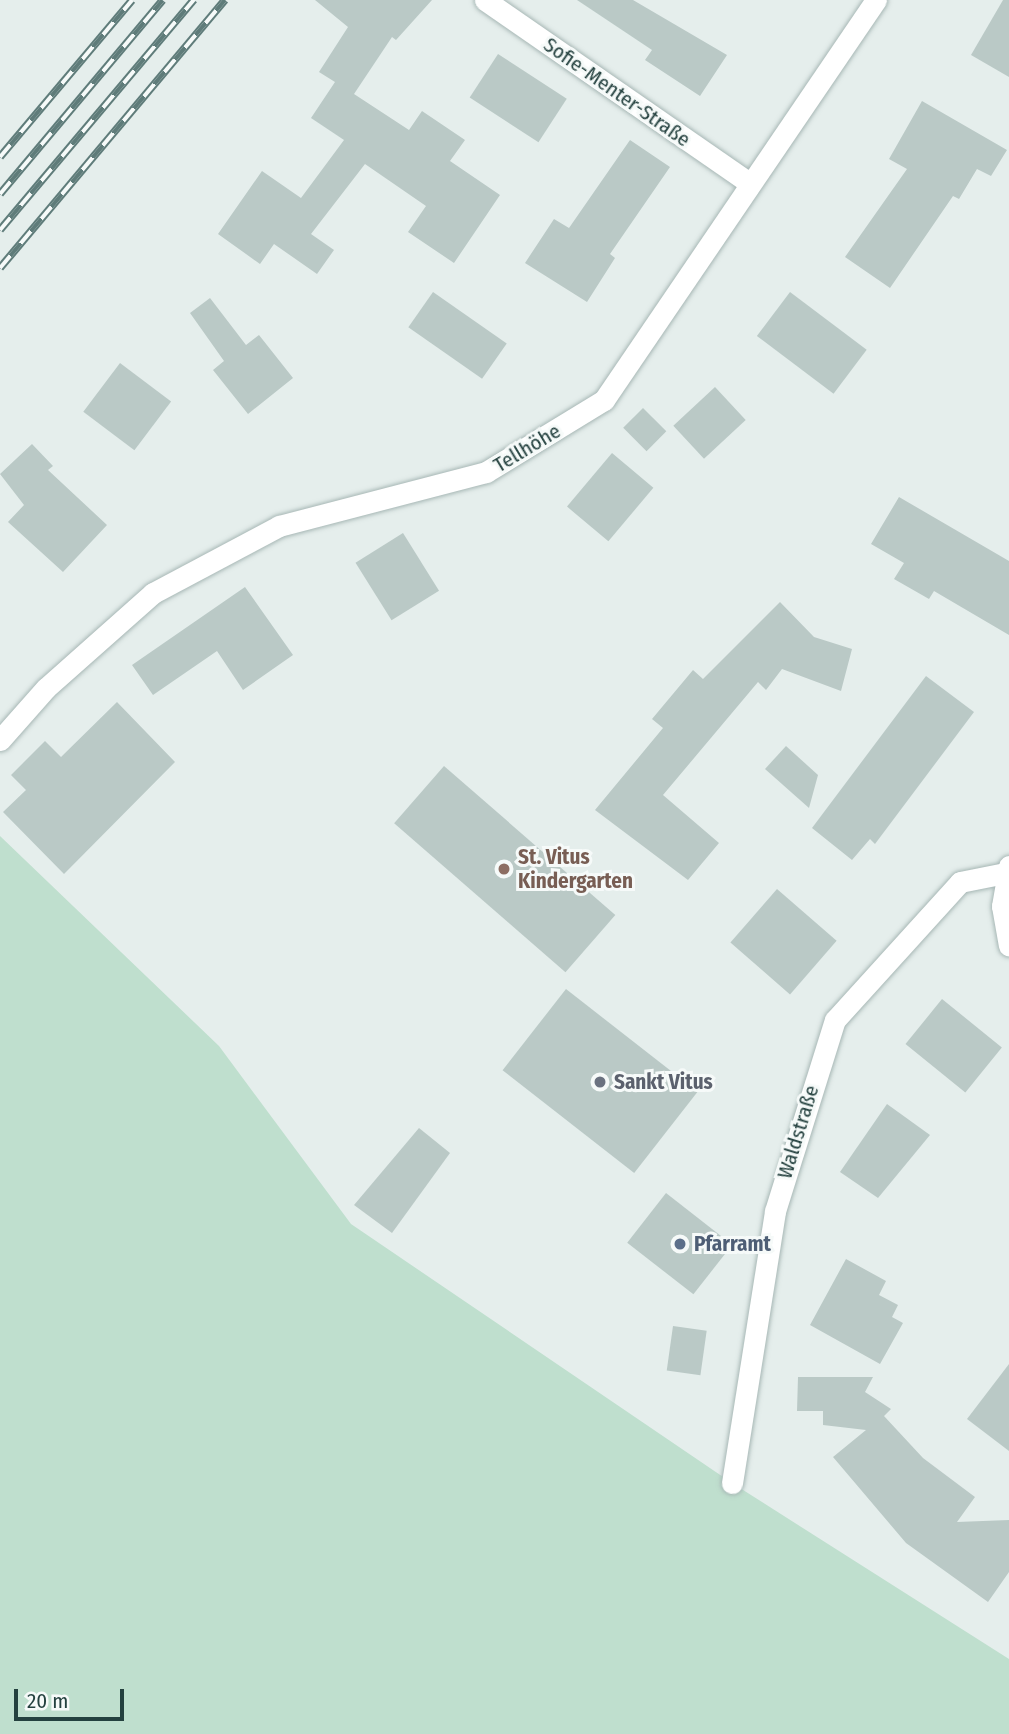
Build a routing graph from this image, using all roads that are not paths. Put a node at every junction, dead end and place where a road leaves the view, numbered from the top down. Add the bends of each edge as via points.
1 (485, 0) edge
2 (876, 0) edge
3 (750, 183) junction
4 (0, 740) edge
5 (1007, 869) edge
6 (1009, 945) edge
7 (732, 1483) dead end

1 - 3 street, Sofie-Menter-Straße
2 - 3 street, Tellhöhe
3 - 4 street, Tellhöhe via 604,400 486,472 279,526 153,593 46,688
5 - 6 street via 1002,905
5 - 7 street, Waldstraße via 960,882 835,1020 775,1211

